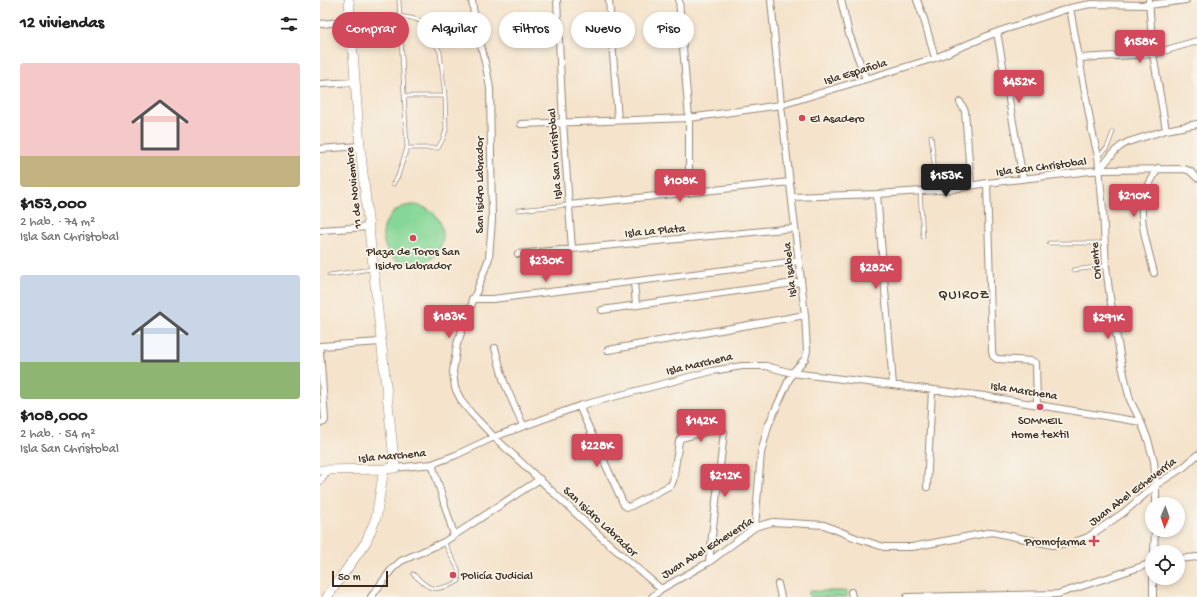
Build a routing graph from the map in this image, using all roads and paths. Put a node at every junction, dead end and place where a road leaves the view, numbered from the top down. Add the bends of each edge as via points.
1 (349, 0) edge
2 (400, 0) edge
3 (472, 0) edge
4 (557, 0) edge
5 (609, 0) edge
6 (679, 0) edge
7 (771, 0) edge
8 (841, 0) edge
9 (917, 0) edge
10 (1186, 0) edge
11 (1149, 3) edge
12 (1070, 8) junction
13 (350, 12) edge
14 (400, 12) edge
15 (557, 12) edge
16 (409, 18) edge
17 (332, 23) edge
18 (320, 24) edge
19 (997, 32) junction
20 (1197, 41) edge
21 (353, 48) edge
22 (402, 48) edge
23 (559, 48) edge
24 (1153, 54) junction
25 (935, 58) junction
26 (1079, 58) junction
27 (866, 79) junction
28 (355, 82) junction
29 (320, 84) edge
30 (404, 96) junction
31 (445, 96) junction
32 (960, 102) dead end
33 (781, 105) junction
34 (689, 118) junction
35 (618, 120) junction
36 (563, 122) junction
37 (521, 124) dead end
38 (1197, 124) edge
39 (1166, 130) junction
40 (1113, 132) dead end
41 (931, 136) dead end
42 (360, 146) junction
43 (407, 148) junction
44 (320, 149) edge
45 (1098, 156) junction
46 (1158, 168) junction
47 (1099, 170) junction
48 (1196, 176) edge
49 (1023, 179) junction
50 (790, 182) junction
51 (987, 183) junction
52 (393, 184) dead end
53 (971, 186) junction
54 (937, 190) junction
55 (920, 192) junction
56 (689, 193) junction
57 (877, 194) junction
58 (792, 197) junction
59 (569, 205) junction
60 (518, 210) dead end
61 (369, 227) junction
62 (795, 228) junction
63 (320, 230) edge
64 (923, 237) dead end
65 (1049, 243) dead end
66 (1105, 243) junction
67 (572, 249) junction
68 (518, 254) dead end
69 (798, 261) junction
70 (1106, 266) junction
71 (374, 269) junction
72 (1073, 270) dead end
73 (1154, 273) dead end
74 (329, 275) dead end
75 (634, 282) junction
76 (801, 282) junction
77 (472, 299) junction
78 (636, 305) junction
79 (602, 310) dead end
80 (805, 315) junction
81 (381, 342) junction
82 (320, 346) edge
83 (495, 348) dead end
84 (608, 350) dead end
85 (320, 351) edge
86 (792, 373) junction
87 (893, 385) junction
88 (932, 390) junction
89 (1037, 404) junction
90 (579, 406) junction
91 (1141, 422) junction
92 (320, 423) edge
93 (523, 425) junction
94 (494, 437) junction
95 (1197, 454) edge
96 (432, 464) junction
97 (395, 468) junction
98 (384, 469) junction
99 (324, 470) edge
100 (540, 479) junction
101 (320, 482) edge
102 (1156, 485) junction
103 (927, 487) dead end
104 (1156, 497) edge
105 (755, 527) junction
106 (454, 535) junction
107 (444, 542) junction
108 (1197, 557) edge
109 (1185, 558) edge
110 (709, 562) junction
111 (1145, 565) edge
112 (413, 574) dead end
113 (778, 584) dead end
114 (1153, 585) edge
115 (661, 589) junction
116 (1022, 596) edge
117 (327, 597) edge
118 (371, 597) edge
119 (652, 597) edge
120 (781, 597) edge
121 (907, 597) edge
122 (940, 597) edge
123 (1153, 597) edge

1 - 13 street, 11 de Noviembre
2 - 14 lane
3 - 77 street, San Isidro Labrador via 490,88 492,220 488,258
4 - 15 street, Isla San Christobal
5 - 35 street
6 - 34 street
7 - 33 street, Isla Isabela
8 - 27 street via 849,34
9 - 25 street
10 - 11 street, Isla Española
11 - 12 street, Isla Española via 1091,4
11 - 24 street
12 - 19 street, Isla Española
12 - 26 street, Oriente
16 - 31 lane via 425,25 440,52
17 - 18 street
19 - 25 street, Isla Española
19 - 49 street
20 - 24 street
21 - 28 street, 11 de Noviembre
22 - 30 lane
23 - 36 street, Isla San Christobal
24 - 26 street
24 - 39 street
25 - 27 street, Isla Española
26 - 45 street, Oriente
27 - 33 street, Isla Española
28 - 29 street
28 - 42 street, 11 de Noviembre
30 - 31 lane
30 - 43 lane
31 - 43 lane via 446,130 438,148
32 - 53 street via 965,111
33 - 34 street, Isla Española
33 - 50 street, Isla Isabela
34 - 35 street, Isla Española
34 - 56 street
35 - 36 street, Isla Española
36 - 37 street, Isla Española
36 - 59 street, Isla San Christobal
38 - 39 street
39 - 47 street via 1121,146
40 - 45 lane via 1107,148
41 - 54 lane
42 - 44 street
42 - 61 street, 11 de Noviembre
43 - 52 lane
45 - 47 street, Oriente
46 - 47 street, Isla San Christobal
46 - 48 street, Isla San Christobal via 1184,168
46 - 73 street via 1142,204 1143,227
47 - 49 street, Isla San Christobal
47 - 66 street, Oriente
49 - 51 street, Isla San Christobal
50 - 56 street, Isla San Christobal
50 - 58 street, Isla Isabela
51 - 53 street, Isla San Christobal
51 - 89 street via 993,356 997,359 1036,363
53 - 54 street, Isla San Christobal
54 - 55 street, Isla San Christobal
55 - 57 street, Isla San Christobal
55 - 64 lane
56 - 59 street, Isla San Christobal
57 - 58 street, Isla San Christobal
57 - 87 street
58 - 62 street, Isla Isabela
59 - 60 lane
59 - 67 street
61 - 63 street
61 - 71 street, 11 de Noviembre
62 - 67 street, Isla La Plata
62 - 69 street, Isla Isabela
65 - 66 lane
66 - 70 street, Oriente
67 - 68 street, Isla La Plata
69 - 75 street
69 - 76 street, Isla Isabela
70 - 72 lane
70 - 91 street, Oriente via 1122,366 1130,400
71 - 74 lane
71 - 81 street, 11 de Noviembre
75 - 77 street via 493,299
75 - 78 street
76 - 78 street
76 - 80 street, Isla Isabela
77 - 94 street, San Isidro Labrador via 457,344 453,372 455,388 462,402
78 - 79 street
80 - 84 street
80 - 86 street, Isla Isabela via 807,351 805,359
81 - 82 street
81 - 97 street, 11 de Noviembre
83 - 93 street via 504,382
85 - 92 street via 326,420
86 - 87 street, Isla Marchena
86 - 90 street, Isla Marchena via 766,366 734,367
86 - 105 street, Isla Isabela via 763,442
87 - 88 street, Isla Marchena
88 - 89 street, Isla Marchena
88 - 103 street
89 - 91 street, Isla Marchena
90 - 93 street, Isla Marchena
90 - 110 street via 627,507 672,484 681,438 721,428 723,430
91 - 102 street, Oriente via 1154,461
93 - 94 street, Isla Marchena
94 - 96 street, Isla Marchena
94 - 100 street, San Isidro Labrador
95 - 102 street, Juan Abel Echeverría
96 - 97 street, Isla Marchena
96 - 106 street
97 - 98 street, Isla Marchena
98 - 99 street, Isla Marchena
98 - 117 street via 376,518 366,542
99 - 101 street
100 - 106 street
100 - 115 street, San Isidro Labrador
102 - 104 street, Oriente
102 - 105 street, Juan Abel Echeverría via 1123,513 1088,537 1072,544 1053,545 992,532 912,547 884,547 824,525 774,522
105 - 110 street, Juan Abel Echeverría
106 - 107 street
107 - 112 lane via 458,570 459,581 437,590
107 - 118 street via 401,561
108 - 109 street
110 - 115 street, Juan Abel Echeverría
111 - 116 street via 1058,594
113 - 120 street
114 - 123 street
115 - 119 street, Juan Abel Echeverría
116 - 122 street
121 - 122 street

